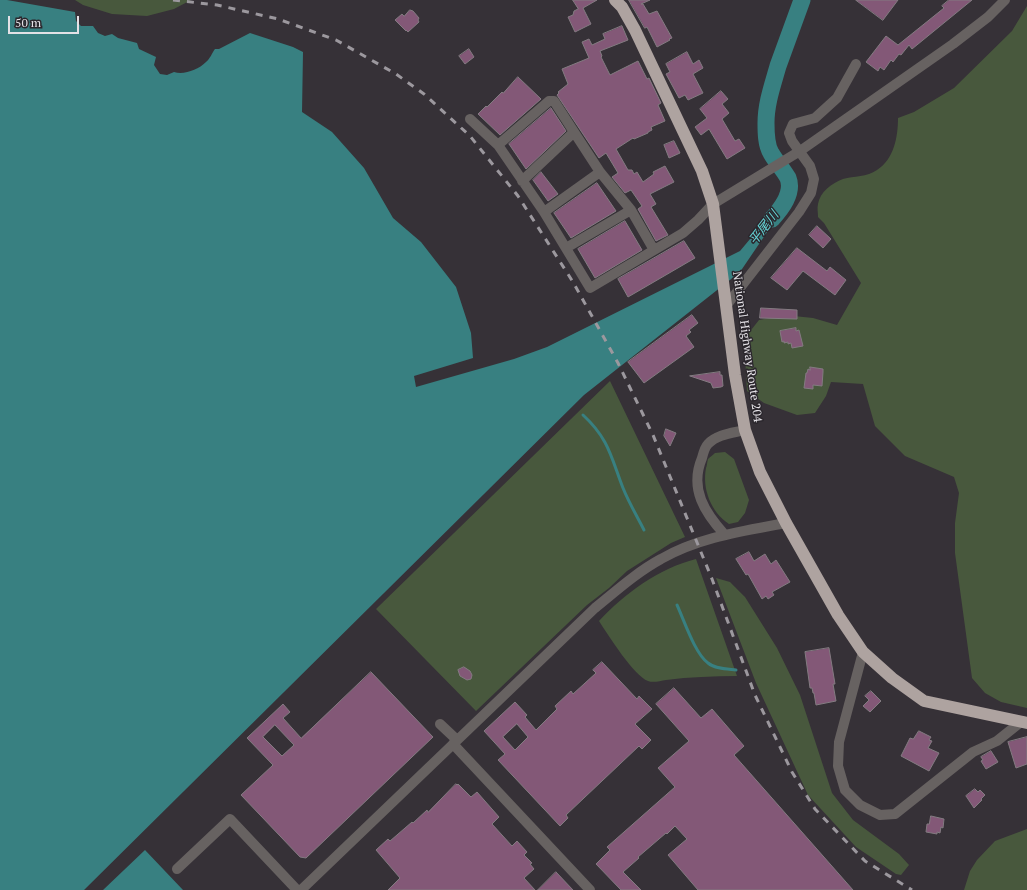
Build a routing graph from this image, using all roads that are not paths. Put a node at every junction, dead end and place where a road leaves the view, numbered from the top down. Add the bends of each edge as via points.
1 (615, 0) edge
2 (1005, 0) edge
3 (856, 64) dead end
4 (470, 120) dead end
5 (574, 132) junction
6 (498, 145) junction
7 (796, 153) junction
8 (600, 172) junction
9 (522, 181) junction
10 (713, 204) junction
11 (631, 210) junction
12 (544, 212) junction
13 (566, 248) junction
14 (654, 250) junction
15 (725, 301) junction
16 (745, 430) junction
17 (786, 523) junction
18 (725, 535) junction
19 (864, 652) junction
20 (1024, 722) edge
21 (440, 724) dead end
22 (455, 742) junction
23 (177, 869) dead end
24 (297, 890) edge
25 (301, 890) edge
26 (590, 890) edge

1 - 10 highway, National Highway Route 204 via 635,30 702,171
2 - 7 street via 953,44
3 - 7 street via 837,98 815,118 793,124 789,133
4 - 6 street
5 - 6 street via 554,101 549,100
5 - 8 street
5 - 9 street
6 - 9 street
7 - 10 street
7 - 15 street via 810,166 814,179 811,193 799,212
8 - 11 street
8 - 12 street
9 - 12 street
10 - 14 street via 683,233
10 - 15 highway, National Highway Route 204
11 - 13 street
11 - 14 street
12 - 13 street
13 - 14 street via 590,288
15 - 16 highway, National Highway Route 204
16 - 17 highway, National Highway Route 204 via 760,472
16 - 18 street via 722,435 708,444 696,481 700,500
17 - 18 street
17 - 19 highway, National Highway Route 204 via 838,615
18 - 22 street via 661,558 632,578 595,608
19 - 20 highway, National Highway Route 204 via 892,678 924,700
19 - 20 street via 839,742 838,766 845,790 860,805 880,815 895,814 973,752 997,741
21 - 22 street
22 - 25 street
22 - 26 street
23 - 24 street via 230,819

